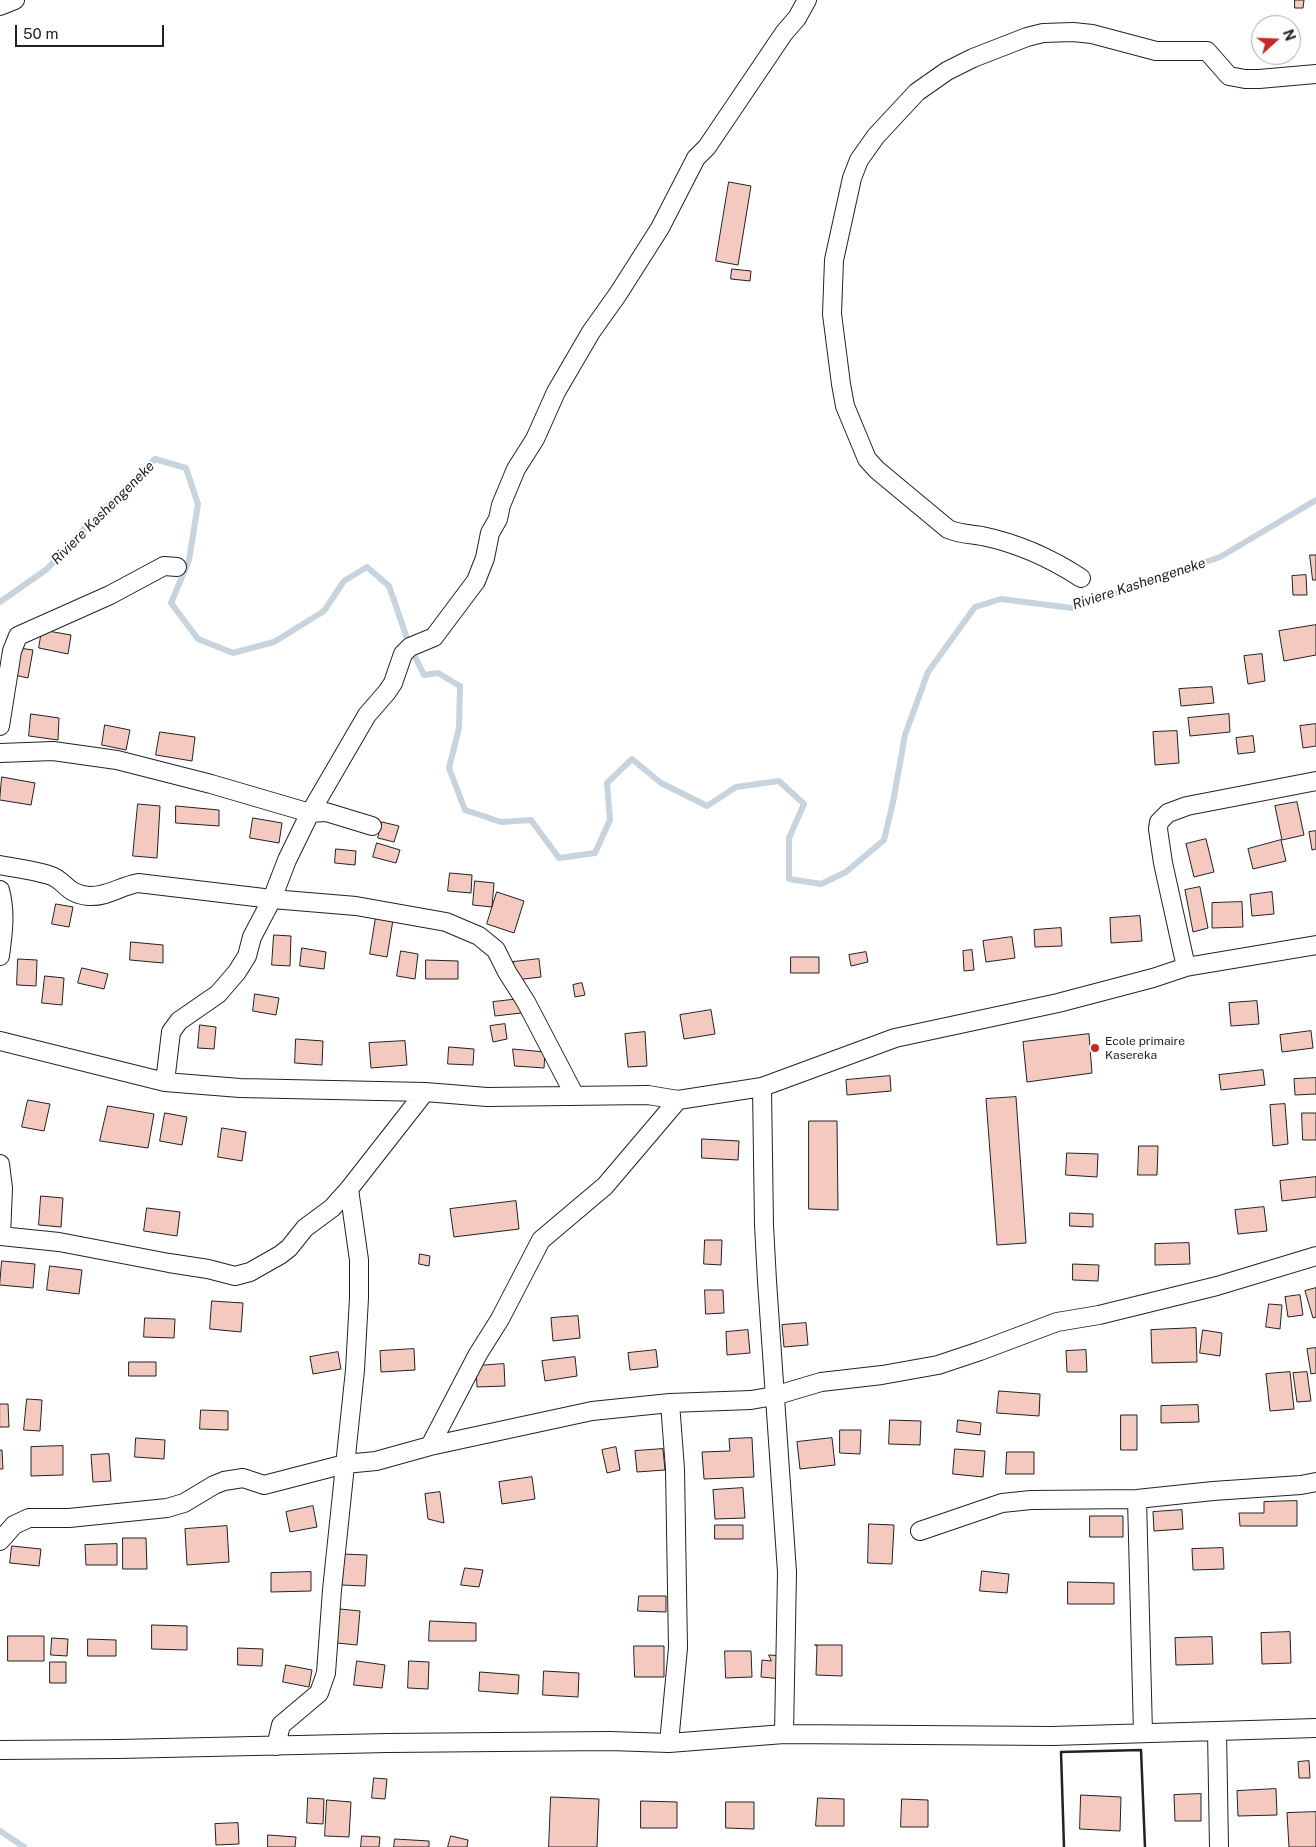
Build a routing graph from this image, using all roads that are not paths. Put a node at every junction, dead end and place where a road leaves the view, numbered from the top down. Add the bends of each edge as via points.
1 (15, 0) edge
2 (807, 0) edge
3 (0, 6) edge
4 (1316, 74) edge
5 (177, 567) dead end
6 (1081, 578) dead end
7 (0, 726) edge
8 (0, 753) edge
9 (1316, 781) edge
10 (310, 813) junction
11 (372, 826) dead end
12 (0, 865) edge
13 (0, 890) edge
14 (272, 899) junction
15 (1316, 945) edge
16 (0, 956) edge
17 (1186, 967) junction
18 (0, 1041) edge
19 (166, 1082) junction
20 (762, 1087) junction
21 (425, 1092) junction
22 (576, 1096) junction
23 (678, 1100) junction
24 (0, 1164) edge
25 (350, 1190) junction
26 (1, 1236) edge
27 (1316, 1256) edge
28 (774, 1396) junction
29 (670, 1403) junction
30 (430, 1446) junction
31 (345, 1464) junction
32 (1316, 1482) edge
33 (1137, 1498) junction
34 (7, 1525) edge
35 (920, 1531) dead end
36 (0, 1541) edge
37 (1316, 1728) edge
38 (1217, 1731) junction
39 (1143, 1733) junction
40 (784, 1734) junction
41 (669, 1743) junction
42 (276, 1746) junction
43 (0, 1750) edge
44 (1219, 1847) edge

1 - 3 street
2 - 10 street via 707,147 696,158 660,228 572,363 535,439 516,469 490,533 476,581 434,637 410,647 403,654 393,684 367,715
4 - 6 street via 1246,79 1229,76 1207,51 1156,50 1092,34 1042,33 947,71 917,92 876,136 859,160 834,260 832,314 845,406 868,458 877,470 948,529 1028,550
5 - 7 street via 164,566 110,595 18,636 12,651
8 - 10 street via 53,751 117,760
9 - 17 street via 1187,806 1168,813 1159,822 1163,863
10 - 11 street via 326,812
10 - 14 street
12 - 14 street via 52,875 72,893 90,896 138,883
13 - 16 street via 4,905
14 - 19 street via 237,972 218,994 179,1021 171,1032
14 - 22 street via 356,906 446,922 479,936 496,950
15 - 17 street
17 - 20 street via 1058,1003 895,1038
18 - 19 street
19 - 21 street via 240,1088
20 - 23 street
20 - 28 street via 764,1226
21 - 22 street via 487,1098
21 - 25 street
22 - 23 street via 648,1095
23 - 30 street via 605,1186 540,1240
24 - 26 street via 3,1188
25 - 26 street via 305,1228 280,1256 236,1276 60,1242
25 - 31 street via 359,1260 359,1298
27 - 28 street via 1216,1286 1057,1322 938,1365 820,1382
28 - 29 street
28 - 40 street via 787,1572
29 - 30 street via 592,1411
29 - 41 street via 675,1469 678,1648
30 - 31 street via 376,1461
31 - 34 street via 264,1485 243,1478 224,1480 184,1503 167,1508 69,1518 28,1518
31 - 42 street via 326,1673 319,1693 281,1725
32 - 33 street
33 - 35 street via 1002,1503
33 - 39 street
34 - 36 street
37 - 38 street
38 - 39 street
38 - 44 street
39 - 40 street via 1052,1736
40 - 41 street
41 - 42 street
42 - 43 street

